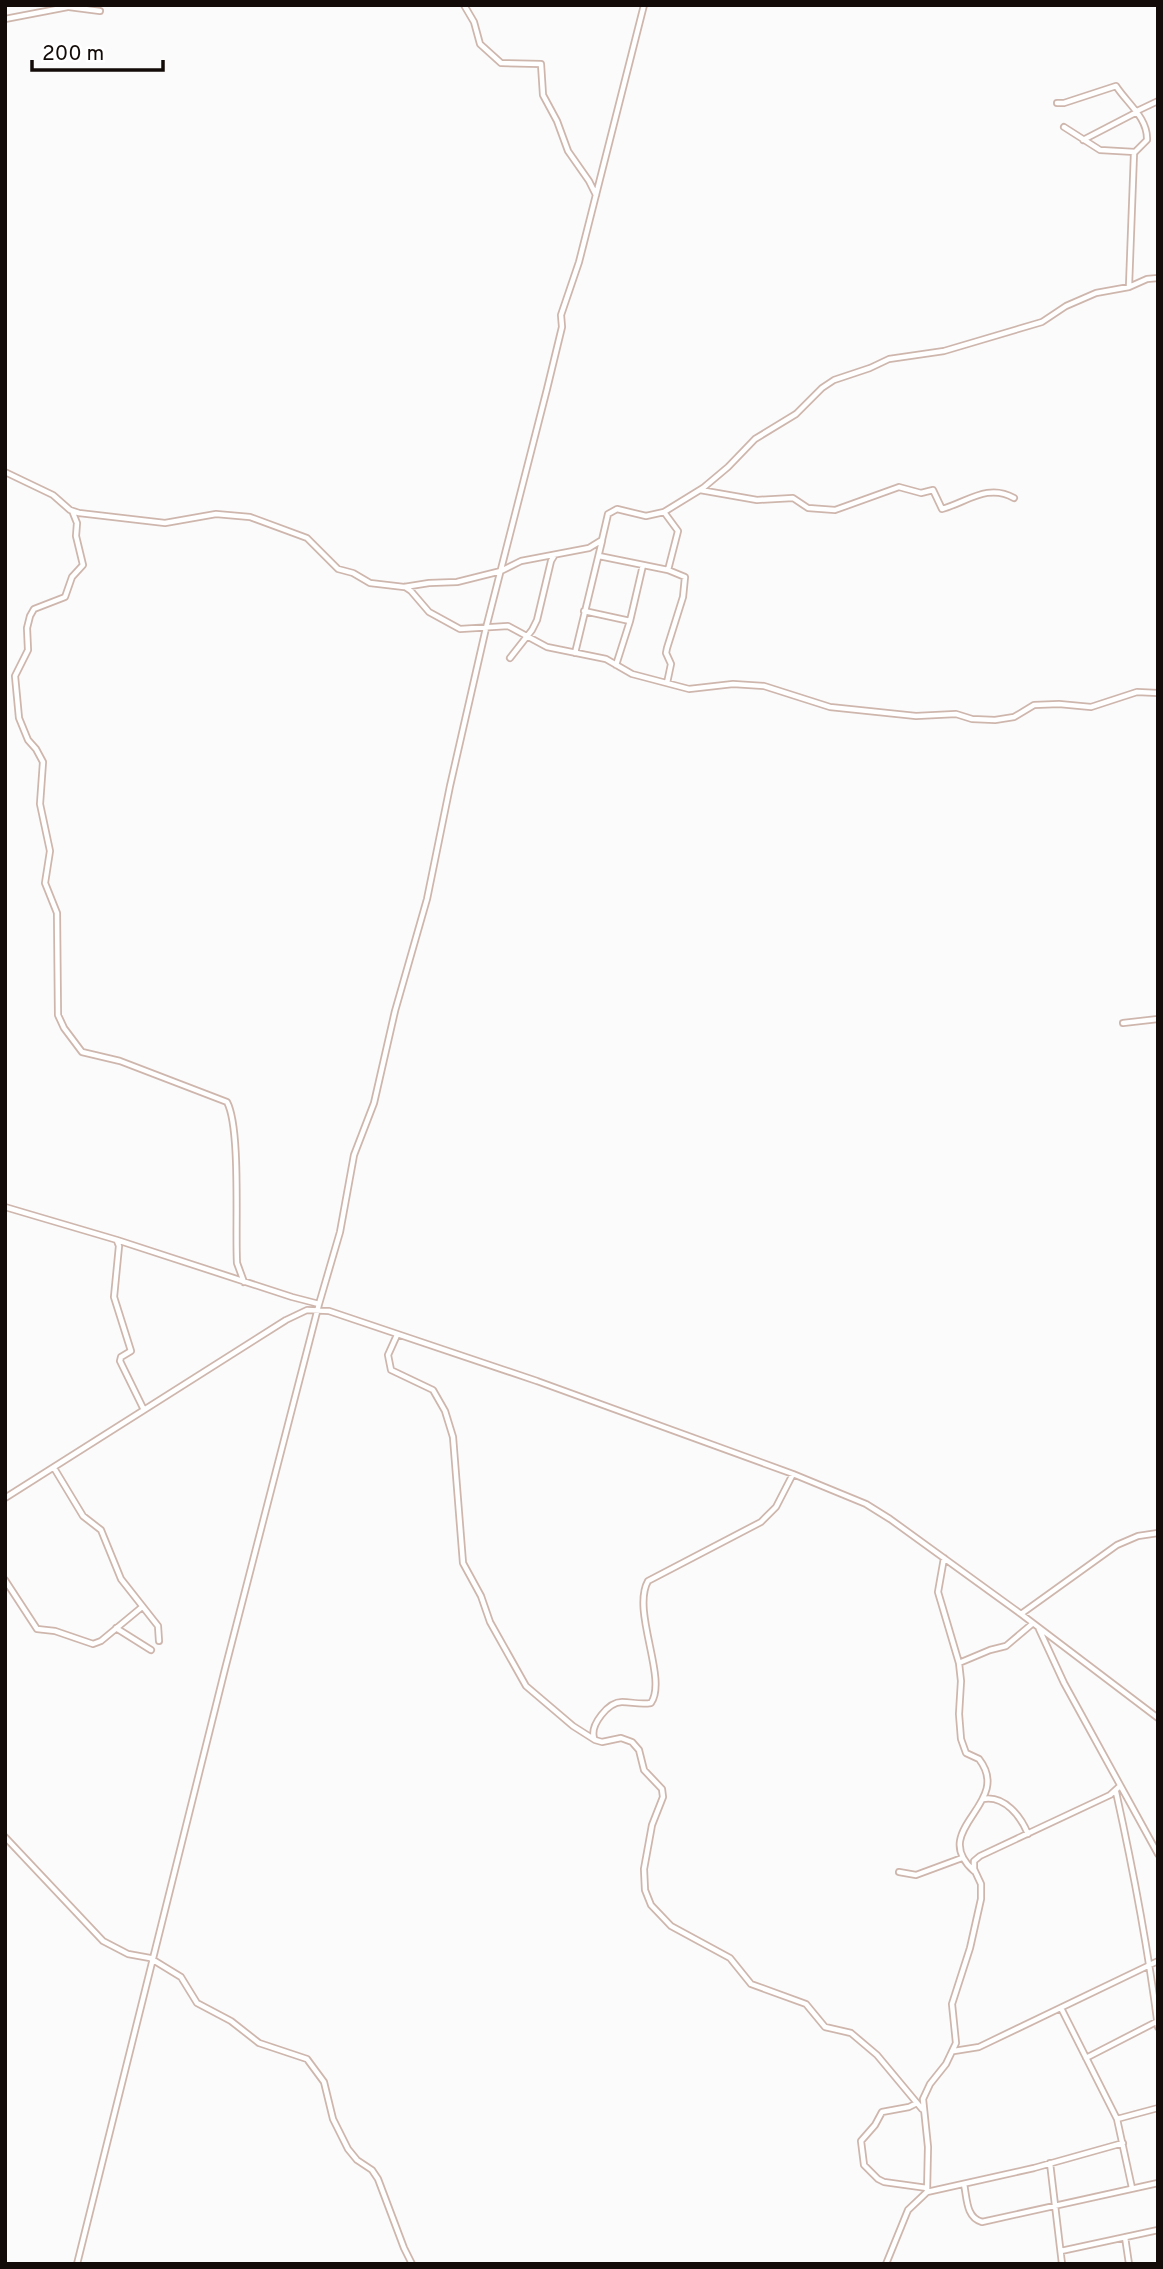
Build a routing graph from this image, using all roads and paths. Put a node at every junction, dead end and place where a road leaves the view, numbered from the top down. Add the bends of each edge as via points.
1 (78, 5) edge
2 (464, 5) edge
3 (644, 5) edge
4 (68, 7) junction
5 (100, 11) dead end
6 (5, 19) edge
7 (1158, 101) edge
8 (1056, 103) dead end
9 (1139, 112) junction
10 (1064, 127) dead end
11 (1083, 141) junction
12 (1135, 152) junction
13 (596, 195) junction
14 (1158, 278) edge
15 (1129, 287) junction
16 (5, 472) edge
17 (699, 490) junction
18 (1014, 498) dead end
19 (72, 511) junction
20 (664, 512) junction
21 (602, 540) junction
22 (554, 555) junction
23 (599, 556) junction
24 (643, 565) junction
25 (668, 570) junction
26 (501, 571) junction
27 (404, 587) junction
28 (584, 611) junction
29 (630, 621) junction
30 (486, 628) junction
31 (527, 637) junction
32 (575, 653) junction
33 (510, 658) dead end
34 (616, 665) junction
35 (667, 683) junction
36 (1158, 693) edge
37 (1158, 1019) edge
38 (1122, 1023) dead end
39 (5, 1207) edge
40 (117, 1240) junction
41 (244, 1282) junction
42 (319, 1306) junction
43 (397, 1335) junction
44 (144, 1409) junction
45 (54, 1468) junction
46 (793, 1474) junction
47 (5, 1498) edge
48 (1158, 1533) edge
49 (943, 1558) junction
50 (5, 1580) edge
51 (142, 1607) junction
52 (1021, 1614) junction
53 (1032, 1624) junction
54 (116, 1628) junction
55 (1038, 1628) junction
56 (159, 1641) dead end
57 (151, 1650) dead end
58 (959, 1663) junction
59 (1158, 1718) edge
60 (594, 1740) junction
61 (1120, 1786) junction
62 (987, 1787) junction
63 (1116, 1792) junction
64 (983, 1799) junction
65 (993, 1799) junction
66 (1028, 1834) junction
67 (5, 1837) edge
68 (1158, 1854) edge
69 (962, 1858) junction
70 (899, 1872) dead end
71 (975, 1872) junction
72 (154, 1961) junction
73 (1158, 1961) edge
74 (1148, 1966) junction
75 (1061, 2008) junction
76 (1157, 2021) edge
77 (1158, 2027) edge
78 (954, 2051) junction
79 (1086, 2058) junction
80 (917, 2103) junction
81 (1158, 2108) edge
82 (922, 2109) junction
83 (1117, 2119) junction
84 (1123, 2143) junction
85 (1050, 2163) junction
86 (1158, 2183) edge
87 (964, 2185) junction
88 (1132, 2188) junction
89 (927, 2190) junction
90 (1055, 2206) junction
91 (1158, 2230) edge
92 (1125, 2237) junction
93 (1061, 2251) junction
94 (77, 2264) edge
95 (412, 2264) edge
96 (886, 2264) edge
97 (1062, 2264) edge
98 (1129, 2264) edge

1 - 4 street
2 - 13 street via 480,44 501,63 542,65 543,95 568,151
3 - 13 street
4 - 5 street
4 - 6 street
7 - 9 street
8 - 9 street via 1116,86
9 - 11 street
9 - 12 street via 1148,138
10 - 11 street
11 - 12 street via 1106,152
12 - 15 street
13 - 26 street via 561,315 561,333
14 - 15 street
15 - 17 street via 1096,293 1042,322 944,351 889,359 834,380 796,414 755,439
16 - 19 street via 53,495
17 - 18 street via 757,500 793,498 808,508 829,510 899,488 933,491 942,509 988,492
17 - 20 street
19 - 27 street via 165,523 216,514 250,517 307,538 338,569 370,583
19 - 41 street via 83,565 72,577 65,597 30,616 28,650 15,676 19,718 27,740 43,762 40,804 50,850 45,883 57,913 58,1014 82,1052 120,1061 226,1102 233,1137 237,1264
20 - 21 street via 646,516 613,510
20 - 25 street via 678,531
21 - 22 street via 589,548
21 - 23 street
22 - 26 street via 521,561
22 - 31 street via 537,620
23 - 24 street
23 - 28 street
24 - 25 street
24 - 29 street
25 - 35 street via 685,577 686,582 667,648 671,666
26 - 27 street via 453,583
26 - 30 street
27 - 30 street via 429,612 455,627
28 - 29 street
28 - 32 street
29 - 34 street
30 - 31 street via 508,626
30 - 42 street via 427,900 374,1103 354,1155 340,1232
31 - 32 street
31 - 33 street
32 - 34 street
34 - 35 street
35 - 36 street via 689,689 764,685 830,707 995,720 1014,718 1034,705 1091,707 1132,694
37 - 38 street
39 - 40 street
40 - 41 street
40 - 44 street via 114,1297 131,1351 120,1361
41 - 42 street
42 - 43 street
42 - 44 street via 286,1320
42 - 72 street
43 - 46 street
43 - 60 street via 388,1355 391,1370 432,1390 451,1427 463,1563 490,1622 528,1689
44 - 45 street
45 - 47 street
45 - 51 street via 83,1516 100,1530 117,1572
46 - 49 street via 866,1504
46 - 60 street via 772,1512 761,1522 646,1584 654,1698 644,1704 615,1704 593,1726
48 - 52 street via 1117,1545
49 - 52 street
49 - 58 street via 939,1600
50 - 54 street via 40,1631 93,1644
51 - 54 street
51 - 56 street via 160,1630
52 - 53 street
53 - 55 street
53 - 58 street via 1006,1646
54 - 57 street
55 - 59 street
55 - 61 street
58 - 62 street via 962,1745 982,1763
60 - 80 street via 632,1742 644,1770 662,1789 644,1869 647,1898 663,1920 730,1958 754,1986 799,2001 825,2028 851,2033 884,2061
61 - 63 street
61 - 68 street
62 - 64 street
62 - 65 street
63 - 66 street
63 - 74 street
64 - 65 street
64 - 69 street via 961,1837 958,1850
65 - 66 street via 1017,1813
66 - 71 street via 976,1859
67 - 72 street via 97,1936 128,1954
69 - 70 street via 916,1875
69 - 71 street
71 - 78 street via 981,1899 953,1998
72 - 94 street
72 - 95 street via 184,1979 202,2007 231,2021 259,2043 311,2063 324,2082 333,2119 348,2149 376,2175
73 - 74 street
74 - 75 street
74 - 76 street
75 - 78 street via 979,2047
75 - 79 street
76 - 77 street
76 - 79 street
78 - 82 street via 927,2089
79 - 83 street
80 - 82 street
80 - 89 street via 882,2112 861,2147 864,2165 878,2179
81 - 83 street
82 - 89 street via 929,2147
83 - 84 street
84 - 85 street
84 - 88 street
85 - 87 street
85 - 90 street
86 - 88 street
87 - 89 street
87 - 90 street via 976,2221
88 - 90 street
89 - 96 street via 908,2210
90 - 93 street
91 - 92 street
92 - 93 street
92 - 98 street
93 - 97 street

